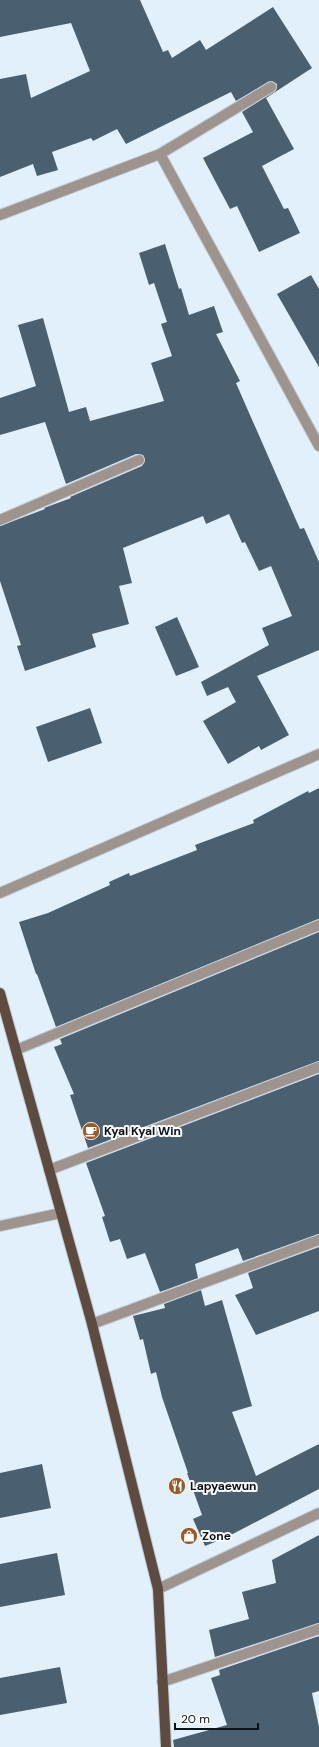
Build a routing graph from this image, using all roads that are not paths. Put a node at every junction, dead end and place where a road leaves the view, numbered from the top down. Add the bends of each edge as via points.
1 (271, 87) dead end
2 (160, 154) junction
3 (0, 215) edge
4 (319, 446) edge
5 (139, 460) dead end
6 (0, 520) edge
7 (319, 754) edge
8 (0, 893) edge
9 (319, 925) edge
10 (0, 993) edge
11 (16, 1050) junction
12 (319, 1067) edge
13 (48, 1170) junction
14 (61, 1213) junction
15 (0, 1226) edge
16 (319, 1240) edge
17 (92, 1324) junction
18 (319, 1514) edge
19 (158, 1589) junction
20 (319, 1629) edge
21 (162, 1682) junction
22 (166, 1747) edge

1 - 2 street
2 - 3 street
2 - 4 street
5 - 6 street
7 - 8 street
9 - 11 street
10 - 11 main road
11 - 13 main road
12 - 13 street
13 - 14 main road
14 - 15 street
14 - 17 main road
16 - 17 street
17 - 19 main road
18 - 19 street
19 - 21 main road
20 - 21 street
21 - 22 main road

